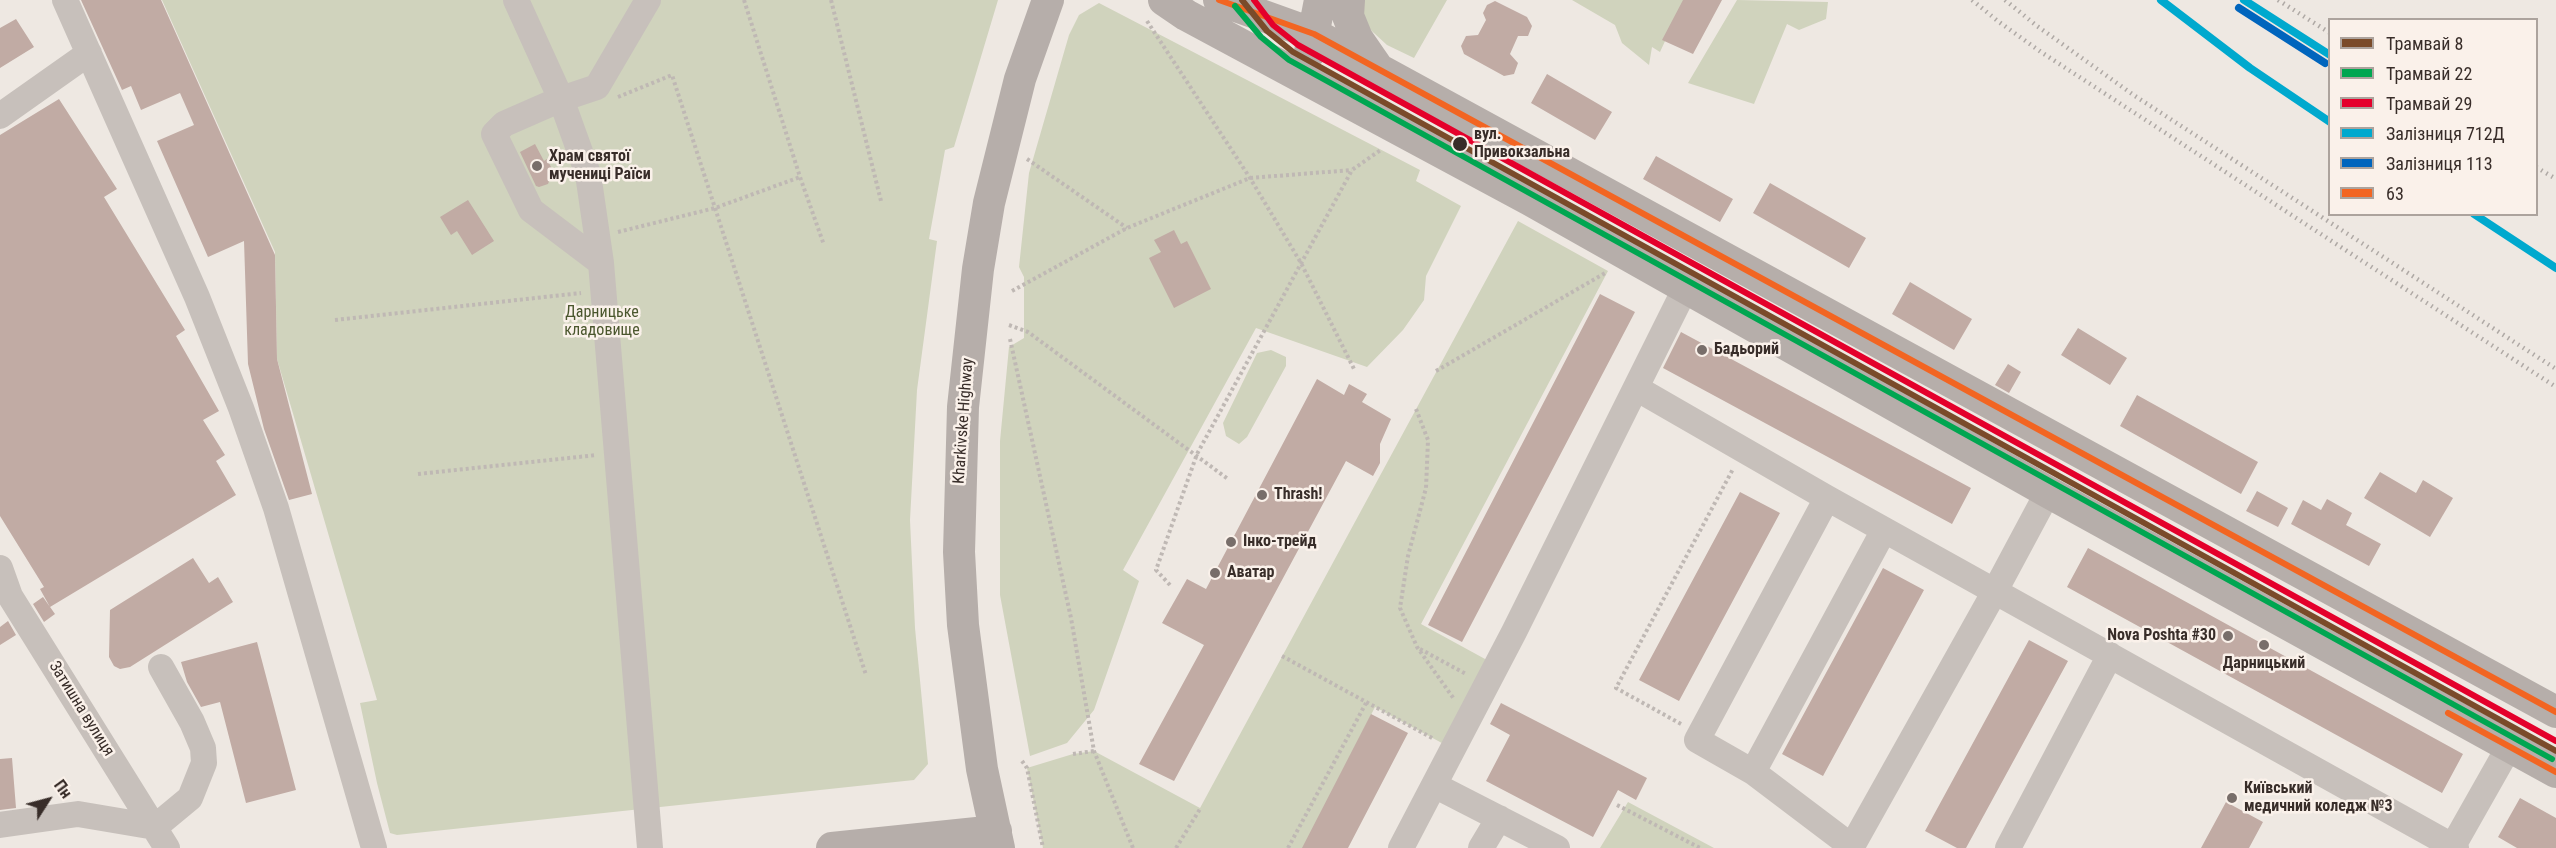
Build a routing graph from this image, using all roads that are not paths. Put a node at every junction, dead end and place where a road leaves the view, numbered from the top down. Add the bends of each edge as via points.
1 (65, 0) edge
2 (516, 0) edge
3 (648, 0) edge
4 (1048, 0) edge
5 (1320, 0) edge
6 (1349, 0) edge
7 (1229, 1) edge
8 (1155, 10) edge
9 (1314, 34) junction
10 (89, 52) junction
11 (1379, 70) junction
12 (1305, 80) junction
13 (561, 99) junction
14 (0, 116) edge
15 (601, 263) junction
16 (1685, 289) junction
17 (1636, 388) junction
18 (2048, 492) junction
19 (1827, 498) junction
20 (1884, 530) junction
21 (0, 568) edge
22 (1995, 591) junction
23 (2109, 655) junction
24 (161, 667) dead end
25 (2556, 712) edge
26 (2509, 747) junction
27 (1753, 772) junction
28 (2556, 772) edge
29 (1436, 786) junction
30 (1499, 818) junction
31 (0, 825) edge
32 (161, 838) edge
33 (998, 839) edge
34 (1851, 847) edge
35 (2454, 847) edge
36 (374, 848) edge
37 (650, 848) edge
38 (832, 848) edge
39 (1401, 848) edge
40 (1481, 848) edge
41 (1557, 848) edge
42 (2008, 848) edge

1 - 10 lane
2 - 13 lane
3 - 13 lane via 597,87
4 - 33 main road, Kharkivske Highway via 1020,80 989,203 963,407 959,552 963,625 979,747
5 - 9 main road
6 - 11 main road via 1348,16 1357,38
7 - 9 main road
8 - 12 main road via 1186,15
9 - 11 main road
9 - 12 main road
10 - 14 lane
10 - 36 lane via 197,297 241,408 276,508
11 - 25 main road
12 - 16 main road via 1530,200
13 - 15 lane via 588,174
13 - 15 lane via 504,124 494,135 531,210
15 - 37 lane
16 - 17 lane
16 - 18 main road
17 - 19 lane
17 - 29 lane
18 - 22 lane
18 - 26 main road
19 - 20 lane
19 - 27 lane via 1697,740
20 - 22 lane
20 - 27 lane
21 - 32 lane, Затишна вулиця via 10,596
22 - 23 lane
22 - 34 lane
23 - 35 lane
23 - 42 lane
24 - 32 lane via 192,722 203,748 204,763 190,798
26 - 28 main road
26 - 35 lane
27 - 34 lane
29 - 30 lane
29 - 39 lane
30 - 40 lane
30 - 41 lane
31 - 32 lane via 78,814
33 - 38 main road

